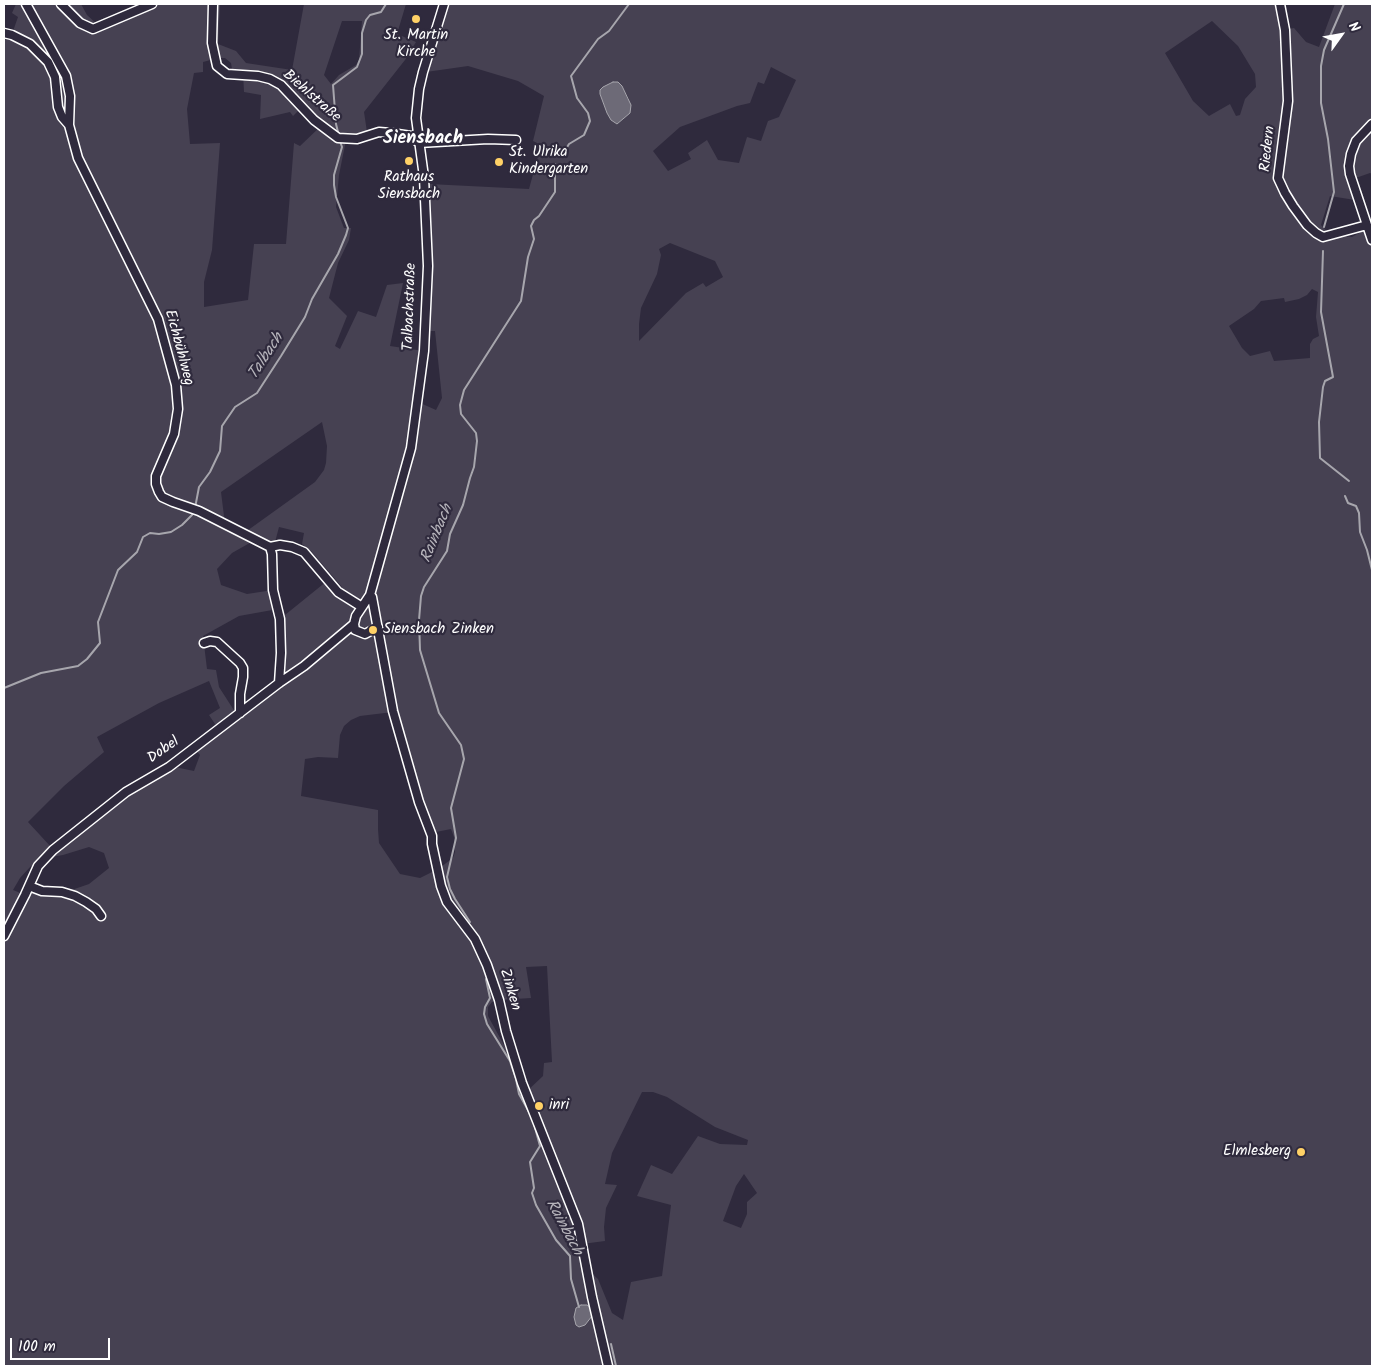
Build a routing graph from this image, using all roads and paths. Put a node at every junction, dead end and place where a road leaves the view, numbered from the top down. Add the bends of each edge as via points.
1 (26, 4) edge
2 (61, 4) edge
3 (152, 4) edge
4 (213, 4) edge
5 (444, 4) edge
6 (1280, 4) edge
7 (4, 33) edge
8 (70, 104) junction
9 (58, 107) junction
10 (1372, 124) edge
11 (69, 125) junction
12 (516, 140) dead end
13 (419, 143) junction
14 (1366, 225) junction
15 (1372, 240) edge
16 (270, 547) junction
17 (370, 595) junction
18 (362, 607) junction
19 (354, 624) junction
20 (378, 627) junction
21 (204, 643) dead end
22 (279, 683) junction
23 (240, 712) junction
24 (29, 886) junction
25 (101, 916) dead end
26 (4, 936) edge
27 (608, 1366) edge

1 - 8 street via 66,76
2 - 3 street via 80,23 93,29
4 - 13 street, Biehlstraße via 212,43 217,66 227,74 258,76 281,85 314,120 340,139 357,139 378,132 411,136
5 - 13 street, Talbachstraße via 419,89 416,118
6 - 14 street, Riedern via 1285,30 1288,101 1278,178 1307,225 1323,237
7 - 9 street, Eichbühlweg via 30,44 48,62 55,77
8 - 9 street
8 - 11 street
9 - 11 street, Eichbühlweg
10 - 14 street via 1356,141 1349,166
11 - 16 street, Eichbühlweg via 78,158 158,318 176,384 178,409 174,434 156,476 162,497 195,509
12 - 13 street
13 - 17 street, Talbachstraße via 424,177 428,266 424,351 411,448
14 - 15 street
16 - 18 street, Eichbühlweg via 280,545 304,552 338,592
16 - 22 street via 273,590 280,619
17 - 18 street, Talbachstraße
17 - 20 street, Zinken
18 - 19 street, Dobel
19 - 20 street via 356,630 365,634
19 - 22 street, Dobel
20 - 27 street, Zinken via 393,711 432,836 441,886 447,902 475,939 487,965 500,1000 522,1084 578,1224
21 - 23 street via 217,642 243,668
22 - 23 street, Dobel
23 - 24 street, Dobel via 169,767 126,792 53,850 38,866
24 - 25 street via 75,896
24 - 26 street, Dobel

